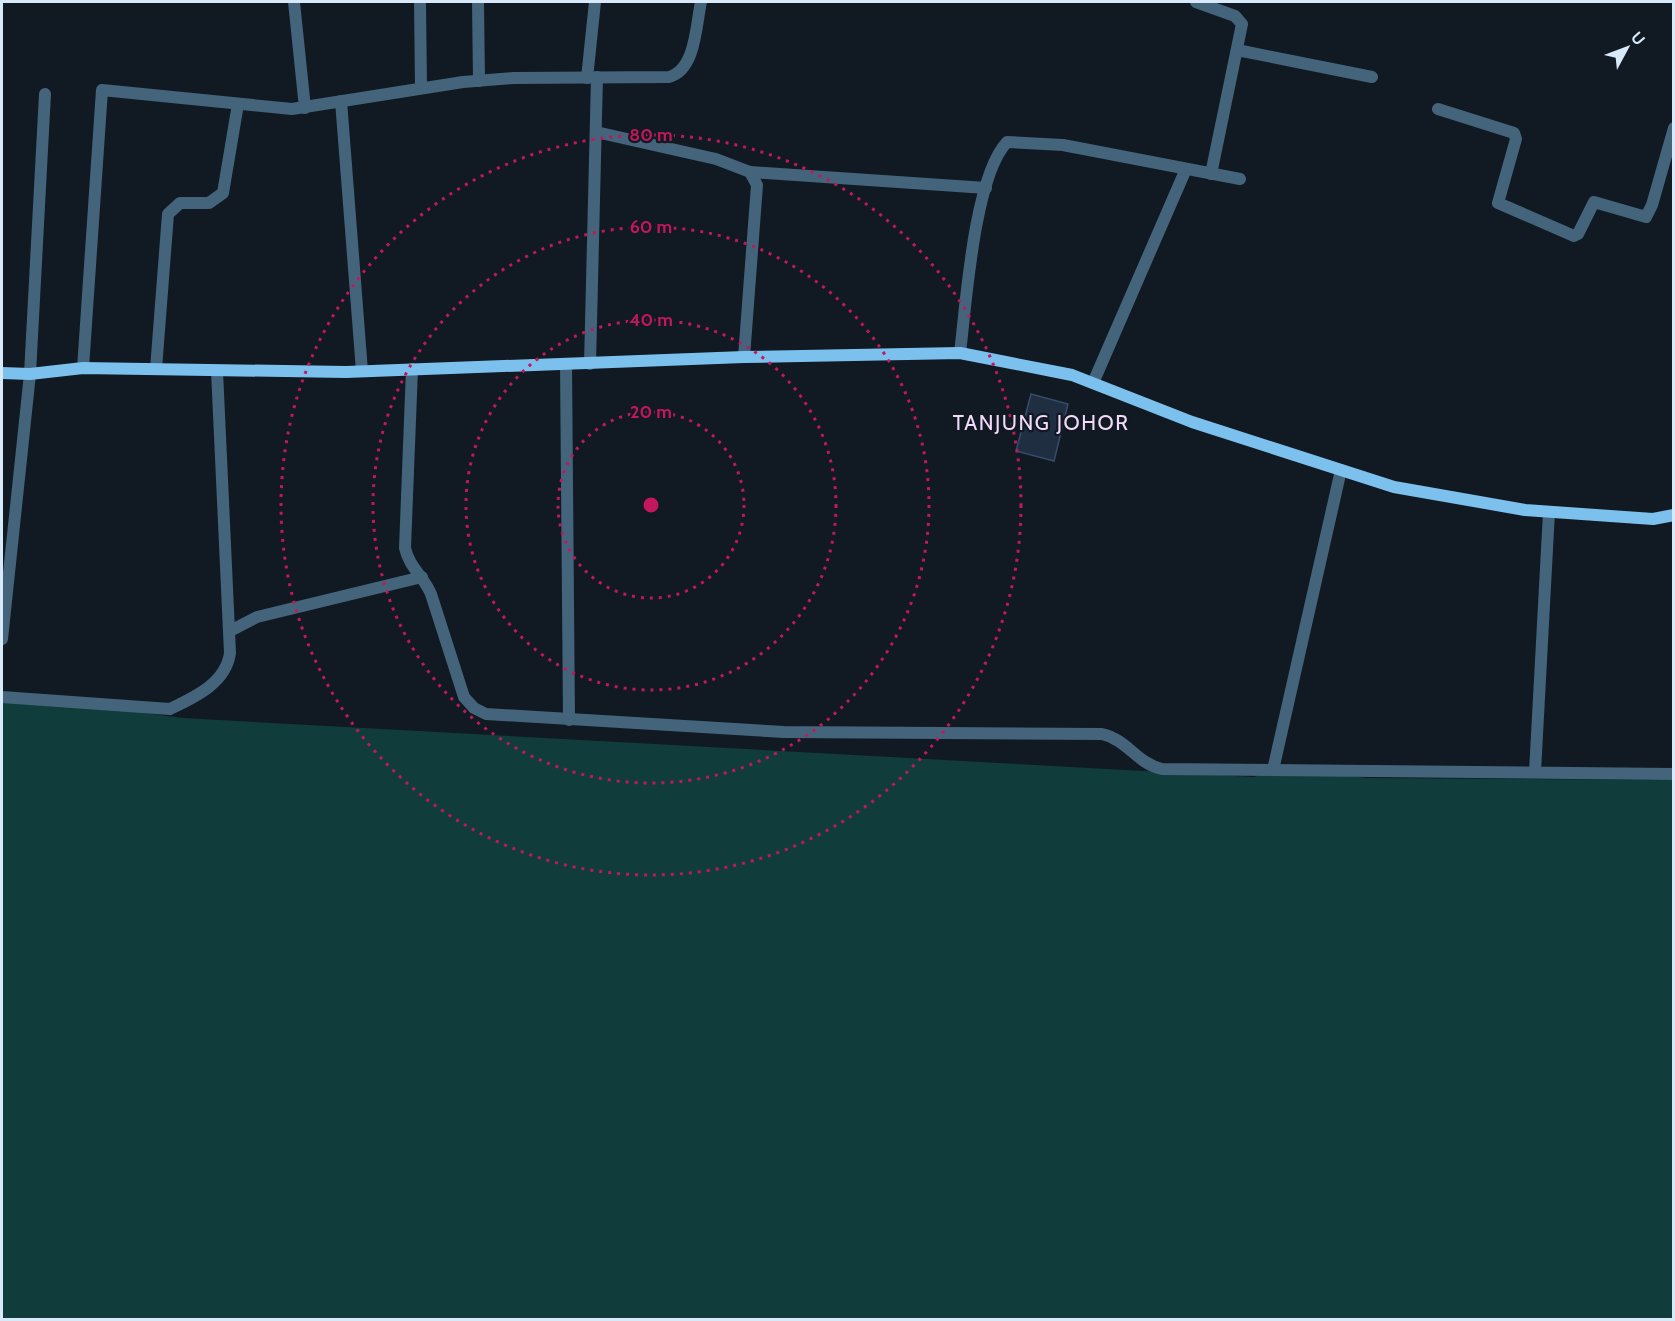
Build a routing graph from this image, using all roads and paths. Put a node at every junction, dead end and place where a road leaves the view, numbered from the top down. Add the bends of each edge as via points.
1 (294, 2) edge
2 (420, 2) edge
3 (478, 2) edge
4 (595, 2) edge
5 (701, 2) edge
6 (1196, 2) edge
7 (1237, 50) junction
8 (592, 77) junction
9 (1372, 77) dead end
10 (479, 81) junction
11 (421, 88) junction
12 (45, 94) dead end
13 (341, 101) junction
14 (238, 104) junction
15 (305, 108) junction
16 (1438, 109) dead end
17 (1674, 128) edge
18 (596, 132) junction
19 (1669, 157) edge
20 (1186, 169) junction
21 (750, 172) junction
22 (1211, 174) junction
23 (1240, 179) dead end
24 (986, 188) junction
25 (960, 353) junction
26 (744, 357) junction
27 (566, 364) junction
28 (590, 364) junction
29 (83, 368) junction
30 (156, 369) junction
31 (411, 369) junction
32 (217, 371) junction
33 (362, 371) junction
34 (2, 373) edge
35 (30, 374) junction
36 (1093, 383) junction
37 (1341, 470) junction
38 (1549, 512) junction
39 (1674, 514) edge
40 (422, 577) junction
41 (230, 631) junction
42 (2, 639) edge
43 (2, 697) edge
44 (569, 720) junction
45 (1273, 770) junction
46 (1535, 772) junction
47 (1674, 774) edge

1 - 15 street
2 - 11 street
3 - 10 street
4 - 8 street
5 - 8 street via 688,61 681,72 669,77
6 - 7 street via 1238,18 1242,24
7 - 9 street
7 - 22 street
8 - 10 street
8 - 18 street
10 - 11 street
11 - 13 street
12 - 35 street
13 - 15 street
13 - 33 street
14 - 15 street
14 - 29 street via 102,90
14 - 30 street via 223,193 209,203 174,206 168,214
16 - 19 street via 1514,133 1516,139 1498,203 1574,236 1594,202 1646,217
17 - 19 street
18 - 21 street via 716,159
18 - 28 street
20 - 22 street
20 - 24 street via 1063,145 1012,141 1004,146
20 - 36 street
21 - 24 street
21 - 26 street via 757,184
22 - 23 street
24 - 25 street via 976,228
25 - 26 main road
25 - 36 main road via 1072,375
26 - 28 main road
27 - 28 main road
27 - 31 main road
27 - 44 street
29 - 30 main road
29 - 35 main road
30 - 32 main road
31 - 33 main road
31 - 40 street via 404,542 409,562
32 - 33 main road
32 - 41 street
34 - 35 main road
35 - 42 street
36 - 37 main road via 1192,422
37 - 38 main road via 1394,487
37 - 45 street
38 - 39 main road via 1653,519
38 - 46 street
40 - 41 street via 257,617
40 - 44 street via 468,703 492,715
41 - 43 street via 230,653 224,674 170,709
44 - 45 street via 784,732 1102,735 1112,737 1148,766 1162,770
45 - 46 street
46 - 47 street

